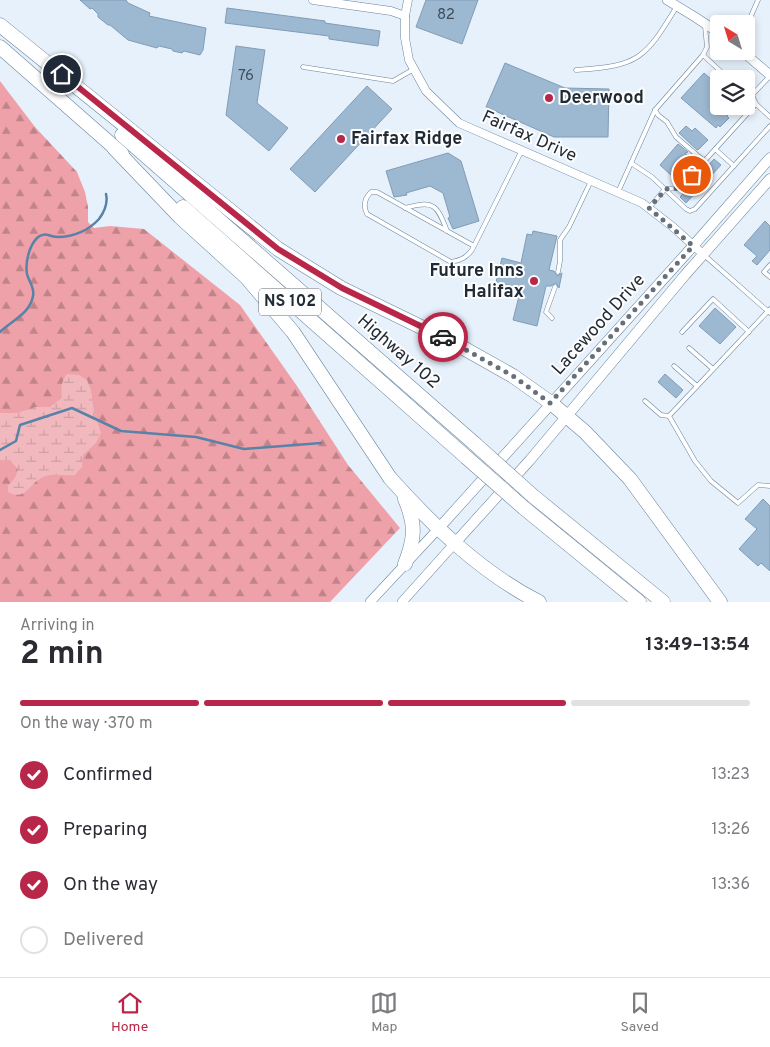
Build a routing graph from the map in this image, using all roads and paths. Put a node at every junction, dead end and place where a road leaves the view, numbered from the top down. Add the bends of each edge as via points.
1 (313, 0) edge
2 (408, 0) edge
3 (758, 0) edge
4 (671, 2) edge
5 (751, 15) edge
6 (405, 16) junction
7 (705, 24) junction
8 (0, 26) edge
9 (710, 27) edge
10 (0, 47) edge
11 (703, 55) junction
12 (752, 60) edge
13 (303, 67) dead end
14 (414, 69) junction
15 (576, 70) dead end
16 (719, 70) edge
17 (770, 75) edge
18 (755, 92) edge
19 (756, 104) joint
20 (655, 110) junction
21 (770, 117) edge
22 (770, 126) edge
23 (114, 148) junction
24 (715, 149) junction
25 (522, 150) junction
26 (770, 158) edge
27 (704, 161) junction
28 (631, 163) junction
29 (734, 166) junction
30 (770, 180) edge
31 (591, 181) junction
32 (666, 189) junction
33 (618, 192) junction
34 (405, 208) junction
35 (649, 208) junction
36 (447, 231) junction
37 (474, 246) junction
38 (693, 246) junction
39 (704, 255) junction
40 (770, 265) edge
41 (558, 272) dead end
42 (770, 277) edge
43 (555, 287) dead end
44 (769, 311) edge
45 (552, 318) dead end
46 (682, 332) dead end
47 (749, 332) junction
48 (689, 348) dead end
49 (674, 366) dead end
50 (713, 369) junction
51 (698, 386) junction
52 (645, 401) dead end
53 (550, 403) junction
54 (566, 416) junction
55 (669, 416) junction
56 (770, 486) edge
57 (402, 491) junction
58 (438, 528) junction
59 (454, 543) junction
60 (405, 564) junction
61 (370, 602) edge
62 (402, 602) edge
63 (540, 602) edge
64 (639, 602) edge
65 (663, 602) edge
66 (720, 602) edge

1 - 6 street via 391,11
2 - 6 street, Fairfax Drive
3 - 5 lane
4 - 7 street
4 - 15 lane via 654,43 645,52 633,60 607,68
6 - 14 street, Fairfax Drive via 405,38
7 - 9 street
7 - 11 lane via 707,47
8 - 53 highway via 278,249 342,288 466,349 513,376
8 - 65 highway, Highway 102 / NS 102, bridge via 533,496
10 - 23 highway, Highway 102 / NS 102
11 - 16 lane
11 - 20 lane
12 - 17 street
13 - 14 lane via 393,81
14 - 25 street, Fairfax Drive via 426,91 460,123
17 - 18 lane
19 - 21 lane
19 - 24 lane
20 - 27 lane via 676,137
20 - 28 lane
22 - 29 lane
23 - 57 highway via 180,217 246,277 287,326
23 - 64 highway, Highway 102 / NS 102, bridge via 524,508
24 - 27 lane
24 - 29 lane
25 - 31 street, Fairfax Drive
25 - 37 lane
26 - 38 main road, Lacewood Drive
27 - 32 lane via 680,188
28 - 32 lane
28 - 33 lane
29 - 32 lane via 690,211
30 - 39 main road, Lacewood Drive
31 - 33 street, Fairfax Drive
31 - 41 lane via 560,240
32 - 35 lane
33 - 35 street, Fairfax Drive
34 - 36 lane
34 - 36 lane via 425,203 431,205
34 - 37 lane via 377,192 371,192 364,207 367,214 451,262 466,258
35 - 38 street, Fairfax Drive
36 - 37 lane
38 - 39 street, Fairfax Drive
38 - 53 main road, Lacewood Drive
39 - 44 lane
39 - 54 main road, Lacewood Drive
40 - 42 lane via 764,272
43 - 45 lane via 546,312
44 - 47 lane
46 - 47 lane via 713,299
47 - 50 lane
48 - 50 lane
49 - 51 lane
50 - 51 lane
51 - 55 lane
52 - 55 lane via 661,415
53 - 54 highway
53 - 58 main road, Lacewood Drive
54 - 59 main road, Lacewood Drive
54 - 66 highway via 630,479
55 - 56 lane via 711,482 738,503 758,485
57 - 58 highway
57 - 60 highway via 412,516 414,532
58 - 59 highway
58 - 60 street, Lacewood Drive
59 - 62 street, Lacewood Drive
59 - 63 highway via 521,593
60 - 61 street, Lacewood Drive

